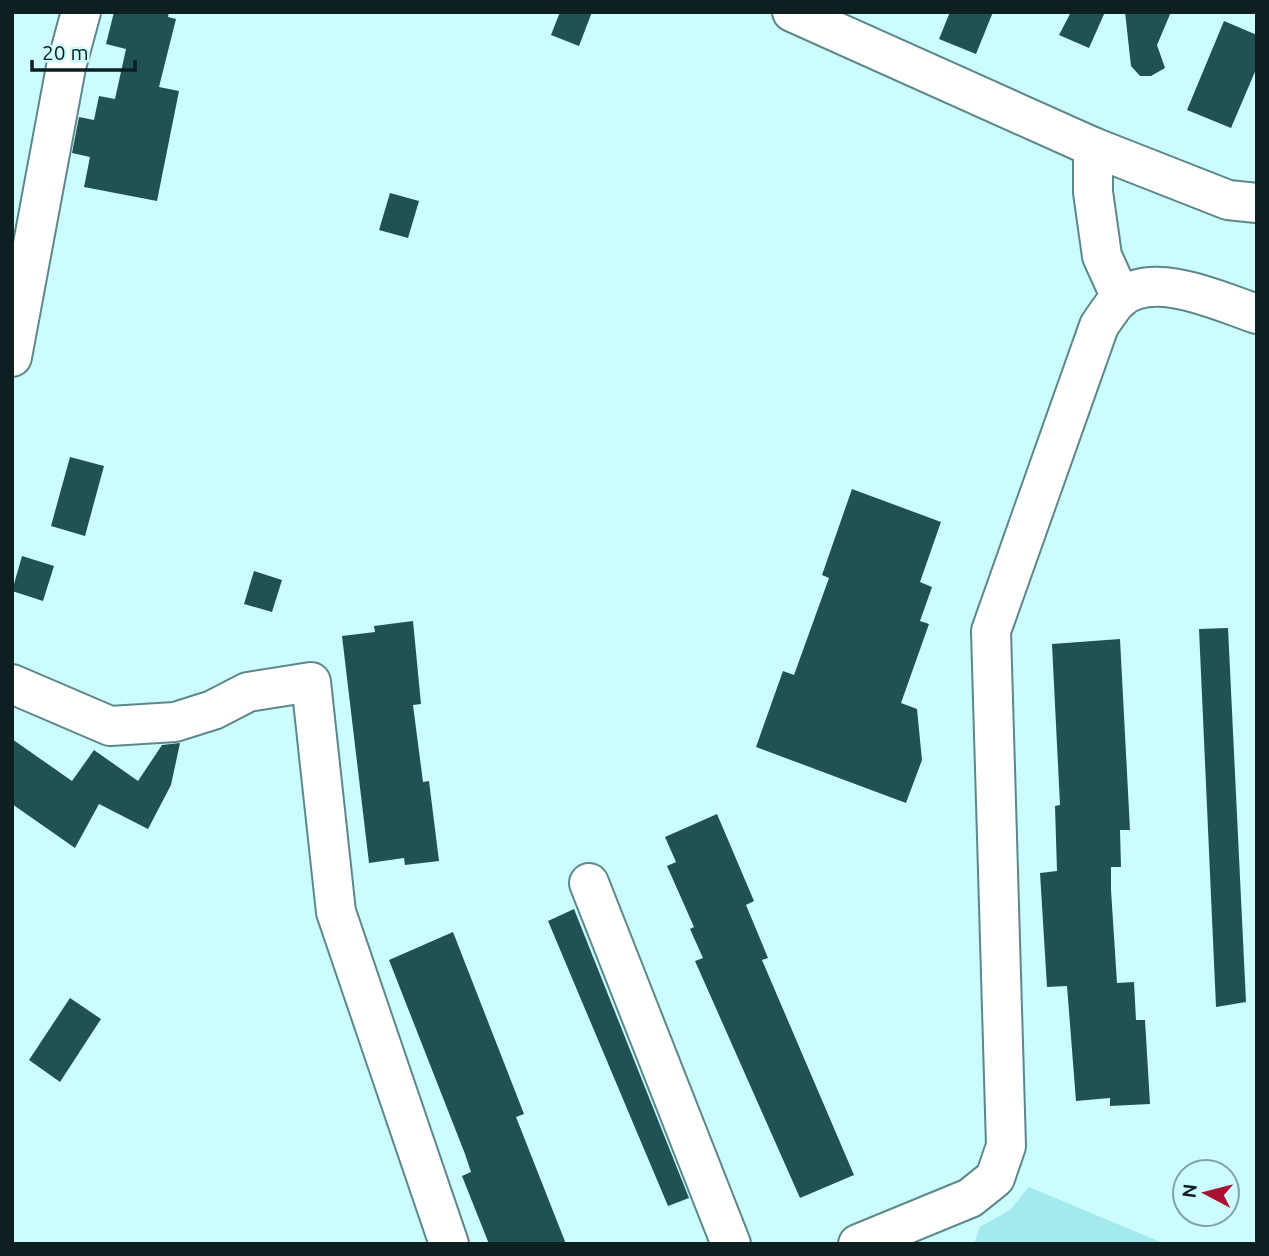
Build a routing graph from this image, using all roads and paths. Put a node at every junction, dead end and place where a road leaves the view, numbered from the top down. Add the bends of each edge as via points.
1 (81, 12) edge
2 (792, 12) edge
3 (1093, 147) junction
4 (1257, 203) edge
5 (1121, 298) junction
6 (1257, 314) edge
7 (12, 357) edge
8 (12, 684) edge
9 (589, 883) dead end
10 (449, 1244) edge
11 (732, 1244) edge
12 (858, 1244) edge

1 - 7 street via 66,67
2 - 3 street
3 - 4 street via 1228,200
3 - 5 street via 1093,192 1102,256
5 - 6 street via 1150,286 1187,290
5 - 12 street via 1099,326 990,631 1006,1146 995,1178 970,1198
8 - 10 street via 110,726 176,722 248,692 311,682 336,912
9 - 11 street

